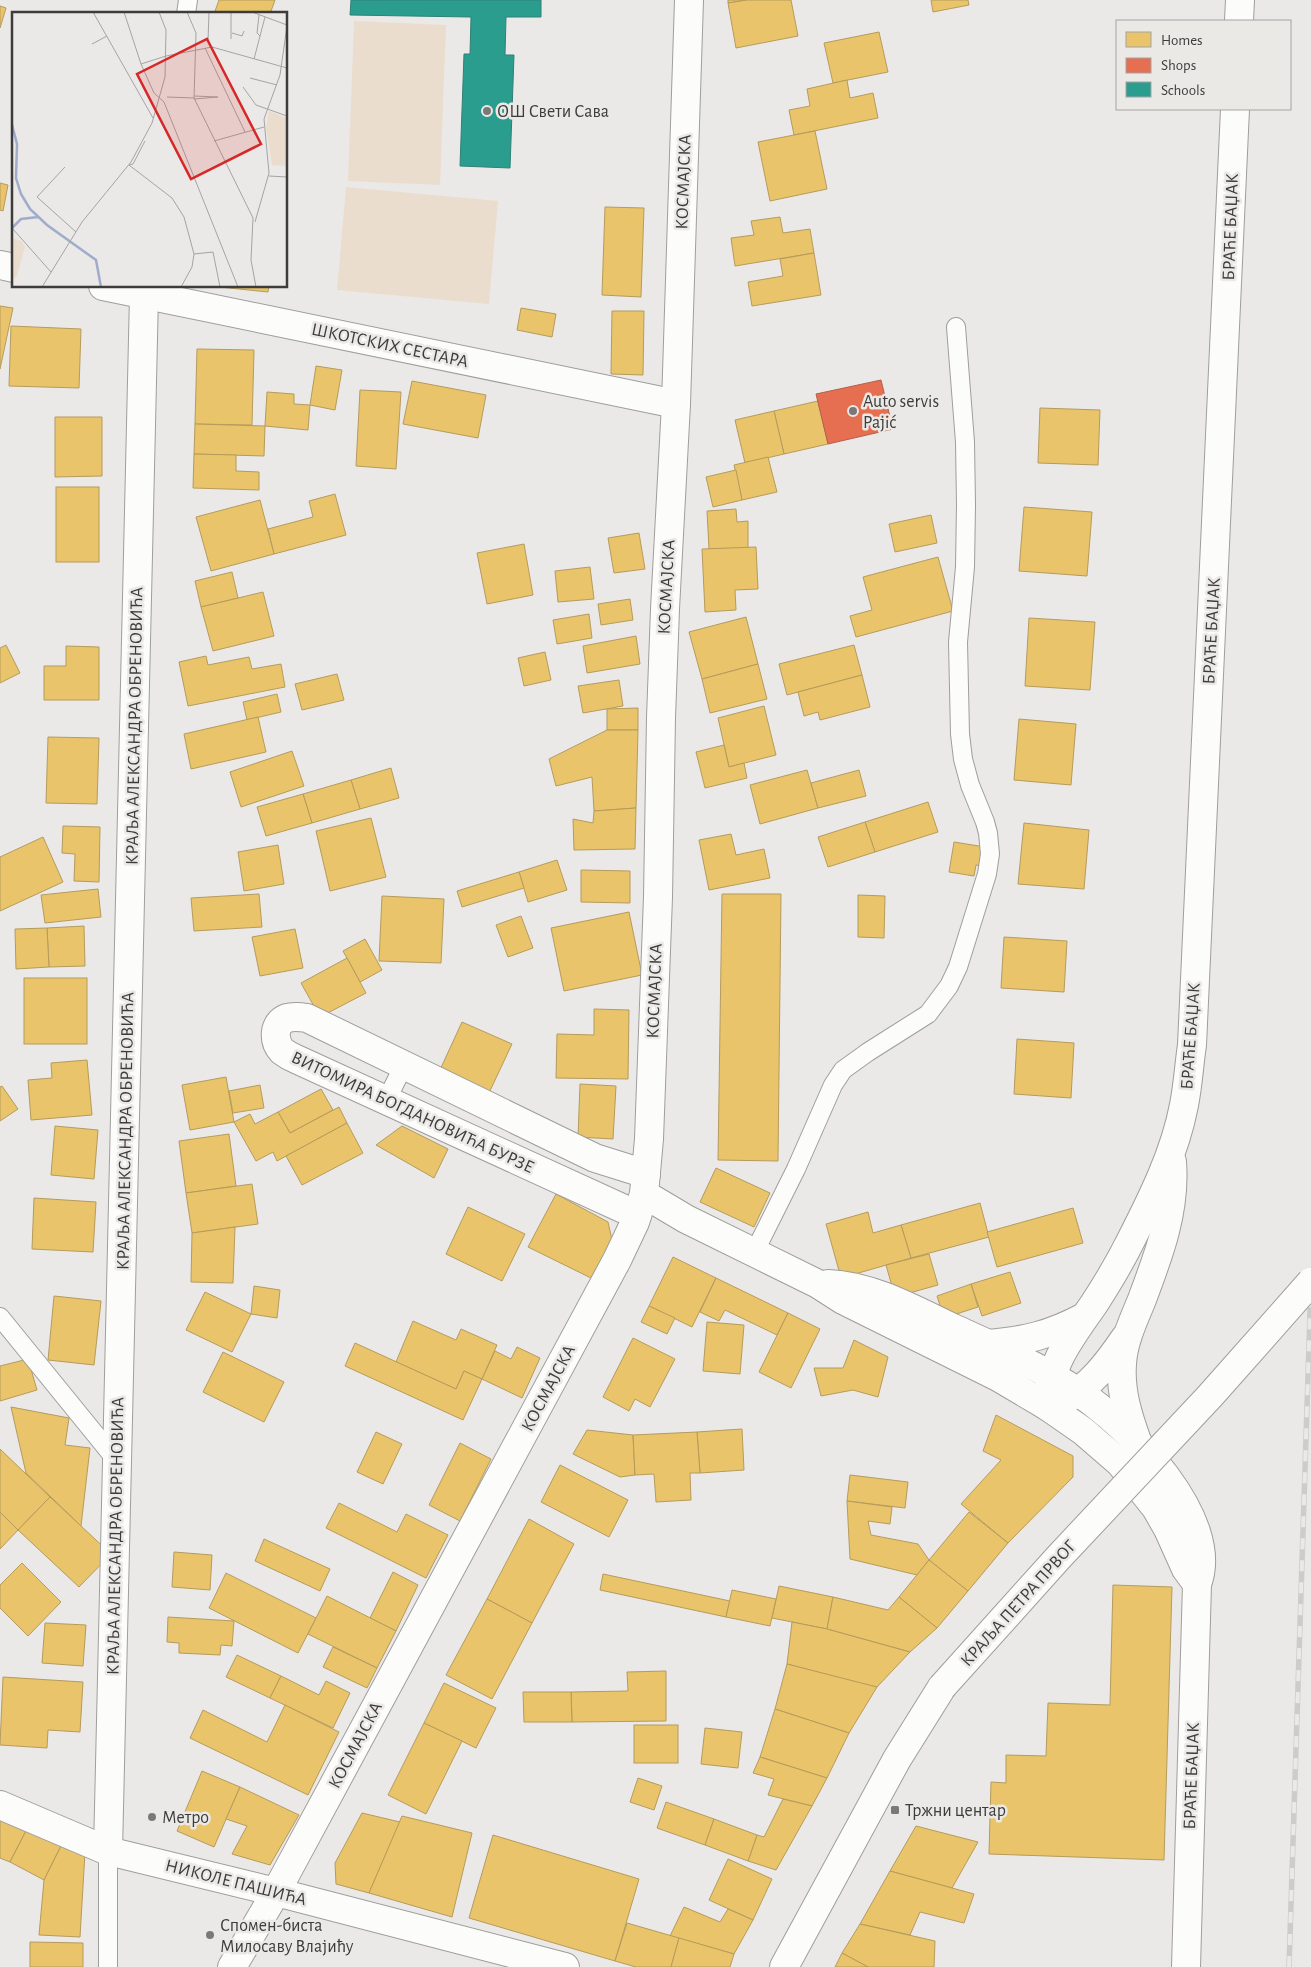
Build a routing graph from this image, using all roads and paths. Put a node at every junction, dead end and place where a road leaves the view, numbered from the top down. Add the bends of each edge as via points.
1 (689, 0) edge
2 (1240, 0) edge
3 (1239, 20) edge
4 (1235, 110) edge
5 (119, 288) edge
6 (144, 291) edge
7 (956, 327) dead end
8 (676, 404) junction
9 (404, 1065) junction
10 (386, 1101) junction
11 (1171, 1152) junction
12 (642, 1194) junction
13 (754, 1253) junction
14 (1311, 1282) edge
15 (818, 1284) junction
16 (0, 1317) edge
17 (1085, 1317) junction
18 (1129, 1333) junction
19 (987, 1344) junction
20 (1051, 1376) junction
21 (1078, 1392) junction
22 (1047, 1406) junction
23 (1139, 1445) junction
24 (117, 1461) junction
25 (1197, 1584) junction
26 (0, 1806) edge
27 (108, 1851) junction
28 (276, 1892) junction
29 (108, 1967) edge
30 (232, 1967) edge
31 (565, 1967) edge
32 (784, 1967) edge
33 (1186, 1967) edge

1 - 8 street, КОСМАЈСКА
2 - 3 street
4 - 11 street, БРАЋЕ БАЏАК via 1192,1045 1184,1106
5 - 6 street, ШКОТСКИХ СЕСТАРА
6 - 8 street, ШКОТСКИХ СЕСТАРА
6 - 24 street, КРАЉА АЛЕКСАНДРА ОБРЕНОВИЋА
7 - 13 lane via 965,442 966,505 958,642 960,734 970,785 988,834 987,874 949,986 928,1014 843,1070
8 - 12 street, КОСМАЈСКА via 663,659 658,897
9 - 10 lane
9 - 10 street, ВИТОМИРА БОГДАНОВИЋА БУРЗЕ via 307,1018 286,1018 278,1026 275,1034 283,1051
9 - 12 street, ВИТОМИРА БОГДАНОВИЋА БУРЗЕ via 616,1166
10 - 12 street, ВИТОМИРА БОГДАНОВИЋА БУРЗЕ
11 - 17 street, БРАЋЕ БАЏАК via 1130,1242
11 - 18 street, БРАЋЕ БАЏАК via 1171,1208 1161,1246
12 - 13 street, ВИТОМИРА БОГДАНОВИЋА БУРЗЕ
12 - 28 street, КОСМАЈСКА via 617,1260
13 - 15 street, ВИТОМИРА БОГДАНОВИЋА БУРЗЕ
14 - 32 street, КРАЉА ПЕТРА ПРВОГ, bridge via 942,1687 897,1759
15 - 19 street, ВИТОМИРА БОГДАНОВИЋА БУРЗЕ via 866,1290
15 - 22 street, ВИТОМИРА БОГДАНОВИЋА БУРЗЕ via 843,1300 998,1377
16 - 24 lane
17 - 19 street via 1058,1331 1013,1342
17 - 20 street, БРАЋЕ БАЏАК via 1063,1348
18 - 21 street via 1107,1365
18 - 23 street, БРАЋЕ БАЏАК via 1122,1362 1122,1385 1126,1411
19 - 20 street, ВИТОМИРА БОГДАНОВИЋА БУРЗЕ
20 - 21 street, ВИТОМИРА БОГДАНОВИЋА БУРЗЕ
20 - 22 street, БРАЋЕ БАЏАК
21 - 22 street
21 - 23 street, ВИТОМИРА БОГДАНОВИЋА БУРЗЕ
22 - 25 street via 1090,1437 1135,1480 1156,1508 1186,1569
23 - 25 street, БРАЋЕ БАЏАК via 1175,1489 1194,1524 1201,1564
24 - 27 street, КРАЉА АЛЕКСАНДРА ОБРЕНОВИЋА
25 - 33 street, БРАЋЕ БАЏАК
26 - 27 street, НИКОЛЕ ПАШИЋА
27 - 28 street, НИКОЛЕ ПАШИЋА
27 - 29 lane, КРАЉА АЛЕКСАНДРА ОБРЕНОВИЋА
28 - 30 street
28 - 31 street, НИКОЛЕ ПАШИЋА

